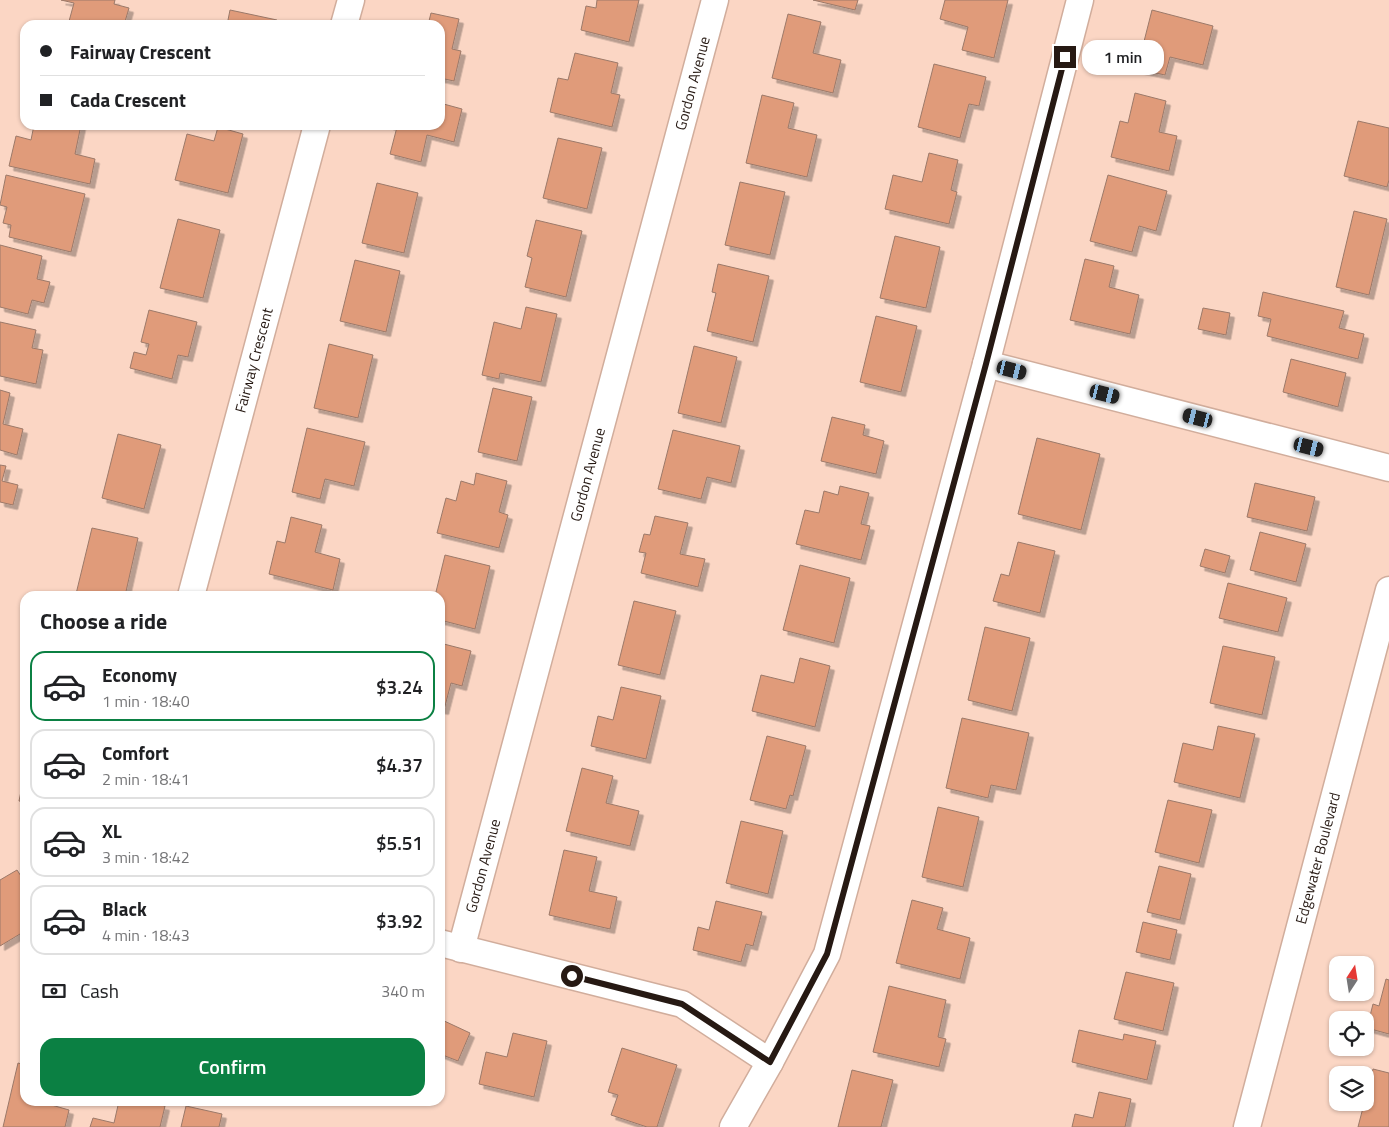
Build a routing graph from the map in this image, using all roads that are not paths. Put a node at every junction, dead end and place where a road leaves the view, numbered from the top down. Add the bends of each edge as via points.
1 (351, 0) edge
2 (715, 0) edge
3 (1080, 0) edge
4 (345, 20) edge
5 (316, 130) edge
6 (986, 364) junction
7 (1389, 468) edge
8 (1389, 590) edge
9 (192, 591) edge
10 (451, 946) edge
11 (770, 1062) junction
12 (733, 1127) edge
13 (1247, 1127) edge

1 - 4 street
2 - 10 street, Gordon Avenue
3 - 6 street
5 - 9 street, Fairway Crescent
6 - 7 street
6 - 11 street via 827,954
8 - 13 street, Edgewater Boulevard
10 - 11 street via 682,1004
11 - 12 street

